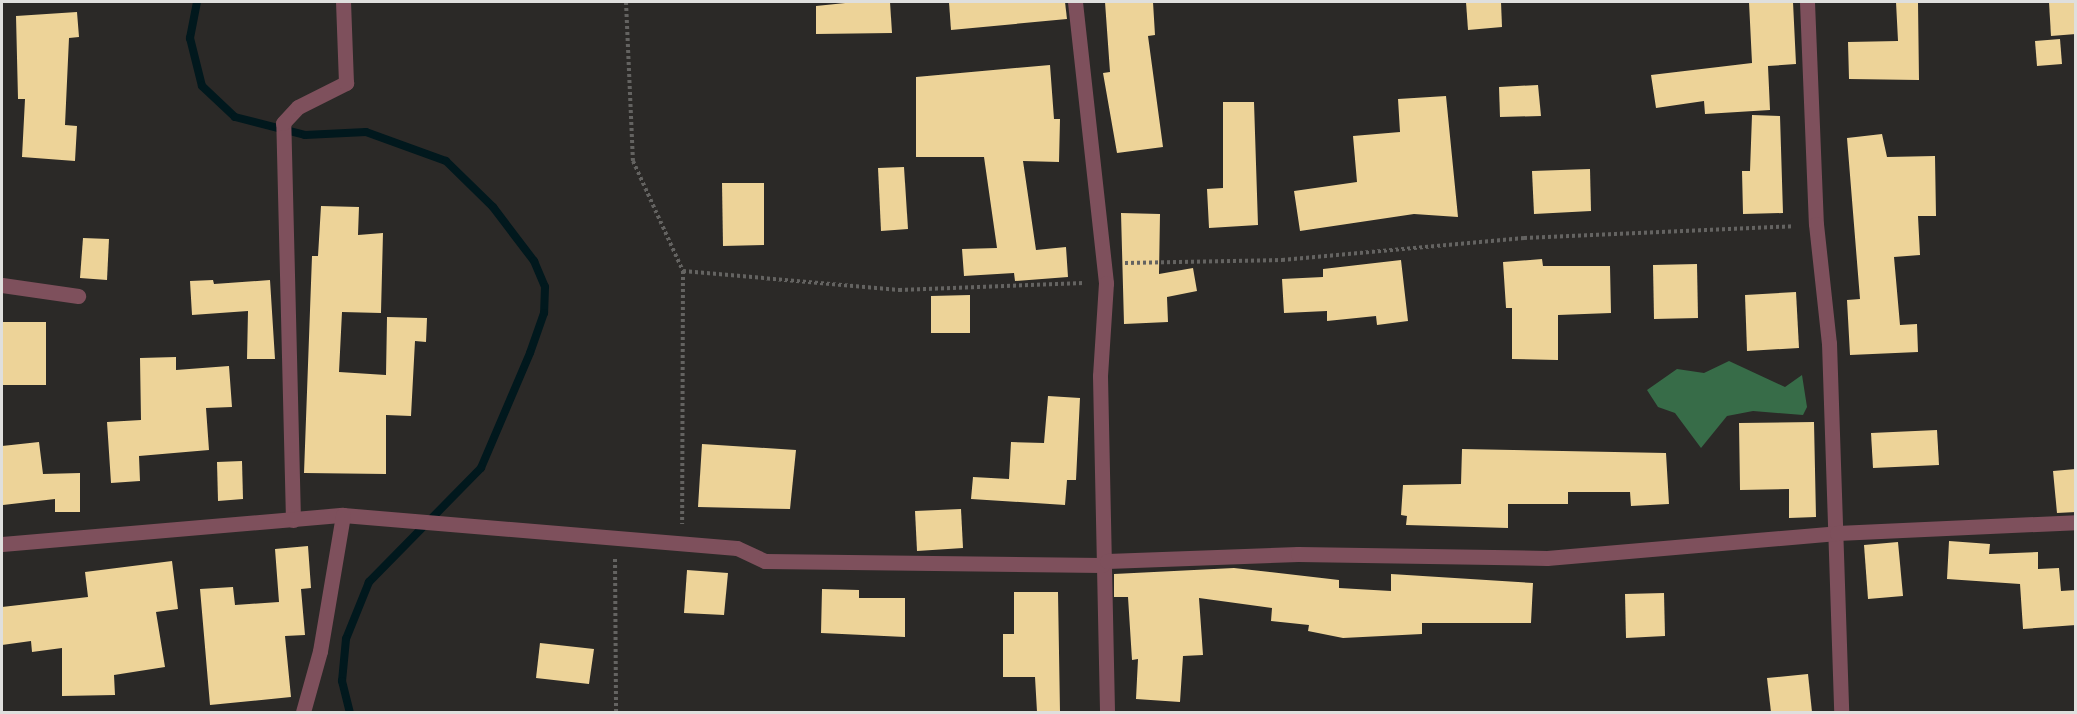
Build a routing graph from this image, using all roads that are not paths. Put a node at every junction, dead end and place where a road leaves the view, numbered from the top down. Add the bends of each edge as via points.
1 (343, 2) edge
2 (1075, 2) edge
3 (1807, 2) edge
4 (2, 285) edge
5 (78, 296) dead end
6 (343, 515) junction
7 (293, 520) junction
8 (2076, 522) edge
9 (1837, 534) junction
10 (2, 544) edge
11 (1104, 563) junction
12 (303, 712) edge
13 (1107, 712) edge
14 (1841, 712) edge

1 - 7 street via 346,83 298,107 283,123
2 - 11 street via 1106,283 1100,376
3 - 9 street via 1816,224 1829,343
4 - 5 street
6 - 7 street
6 - 11 street via 636,543 737,548 765,561
6 - 12 street via 320,651
7 - 10 street
8 - 9 street
9 - 11 street via 1548,558 1298,554
9 - 14 street
11 - 13 street

